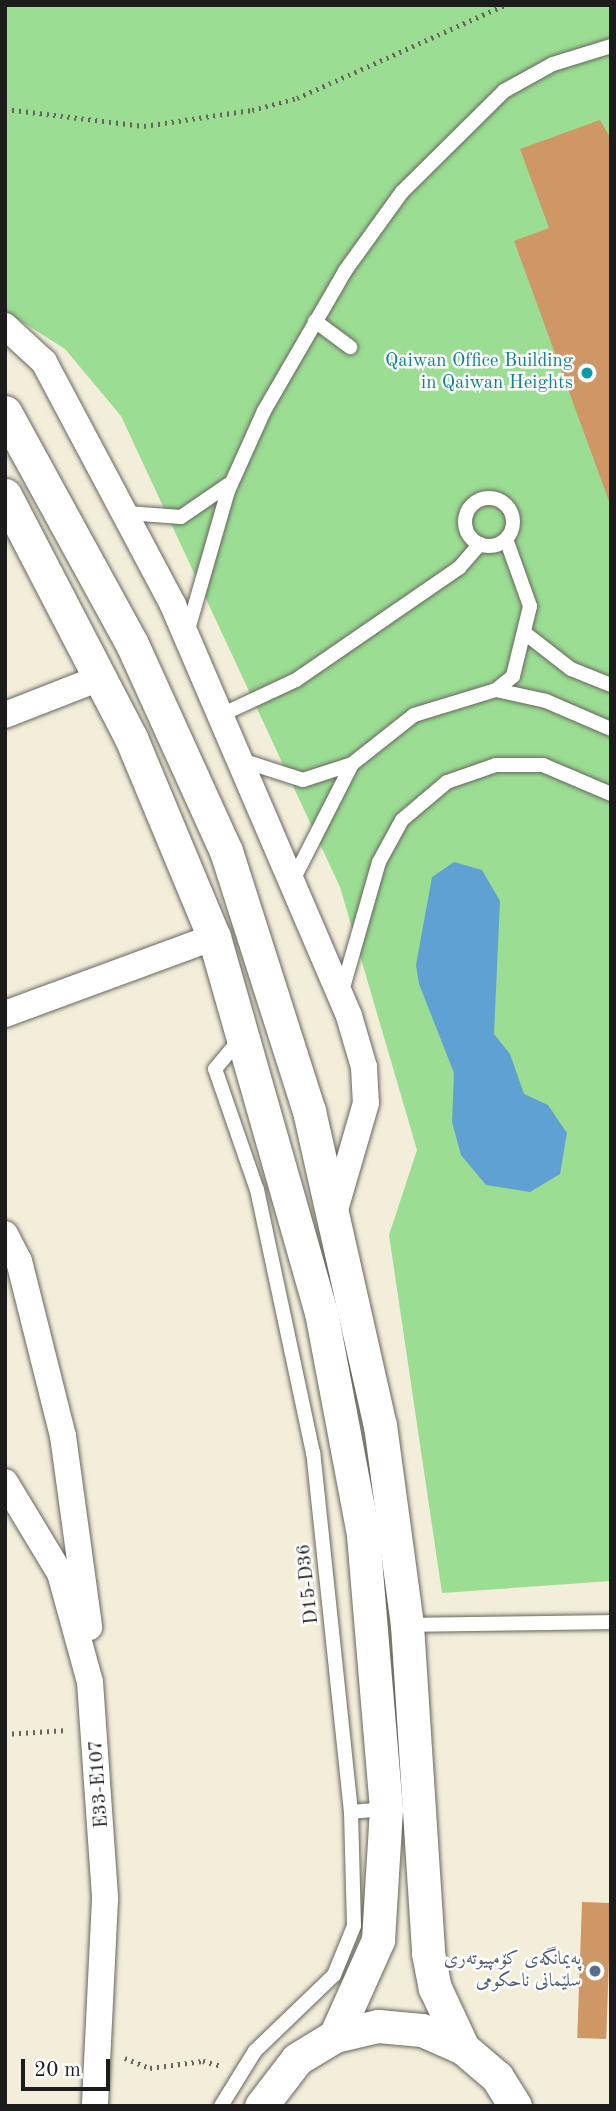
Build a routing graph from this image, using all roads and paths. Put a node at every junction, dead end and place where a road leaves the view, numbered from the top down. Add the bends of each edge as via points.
1 (505, 5) edge
2 (611, 46) edge
3 (5, 109) edge
4 (315, 321) junction
5 (5, 326) edge
6 (350, 347) dead end
7 (5, 412) edge
8 (233, 481) junction
9 (5, 495) edge
10 (127, 513) junction
11 (506, 539) junction
12 (480, 544) junction
13 (526, 634) junction
14 (186, 636) junction
15 (100, 678) junction
16 (611, 685) edge
17 (496, 690) junction
18 (5, 715) edge
19 (221, 715) junction
20 (611, 729) edge
21 (240, 760) junction
22 (352, 764) junction
23 (611, 793) edge
24 (293, 880) junction
25 (214, 937) junction
26 (341, 996) junction
27 (5, 1014) edge
28 (245, 1035) junction
29 (335, 1210) junction
30 (5, 1234) edge
31 (5, 1482) edge
32 (611, 1622) edge
33 (407, 1625) junction
34 (90, 1682) junction
35 (96, 1729) junction
36 (5, 1734) edge
37 (386, 1809) junction
38 (351, 1812) junction
39 (104, 2014) junction
40 (335, 2036) junction
41 (463, 2048) junction
42 (239, 2071) junction
43 (95, 2106) edge
44 (220, 2106) edge
45 (261, 2106) edge
46 (515, 2106) edge

1 - 3 path via 297,98 251,110 144,125
2 - 4 lane via 553,64 505,91 402,192
4 - 6 lane
4 - 8 lane
5 - 10 street via 44,362
7 - 29 street via 126,632 226,851 272,978
8 - 10 lane via 181,517
8 - 14 lane
9 - 15 street
10 - 14 street
11 - 12 lane
11 - 12 lane via 513,524 509,509 496,499 481,500 466,518 468,533
11 - 13 lane via 530,606
12 - 19 lane via 459,568 296,680
13 - 16 lane via 571,669
13 - 17 lane via 513,676
14 - 19 street
15 - 18 street
15 - 25 street via 165,814
17 - 20 lane via 546,701
17 - 22 lane via 414,715
19 - 21 street
21 - 22 lane via 303,780
21 - 24 street
22 - 24 lane
23 - 26 lane via 543,765 496,765 447,782 402,820 379,862
24 - 26 street
25 - 27 street
25 - 28 street
26 - 29 street via 364,1067 366,1103
28 - 37 street via 341,1411 363,1535
28 - 38 lane, D15-D36 via 215,1069 257,1190 313,1453
29 - 33 street via 366,1346
30 - 34 street via 19,1261 63,1436 82,1538
31 - 34 street, E33-E107 via 60,1573
32 - 33 lane
33 - 41 street via 428,1953 435,1988
34 - 35 street, E33-E107
35 - 36 path
35 - 39 street, E33-E107
37 - 38 lane
37 - 40 street via 377,1940
38 - 42 lane, D15-D36 via 349,1949 319,1994
39 - 42 path via 123,2058 150,2068 203,2061
39 - 43 street, E33-E107
40 - 41 street via 378,2026 422,2030
40 - 45 street via 297,2059
41 - 46 street via 496,2077
42 - 44 lane, D15-D36

